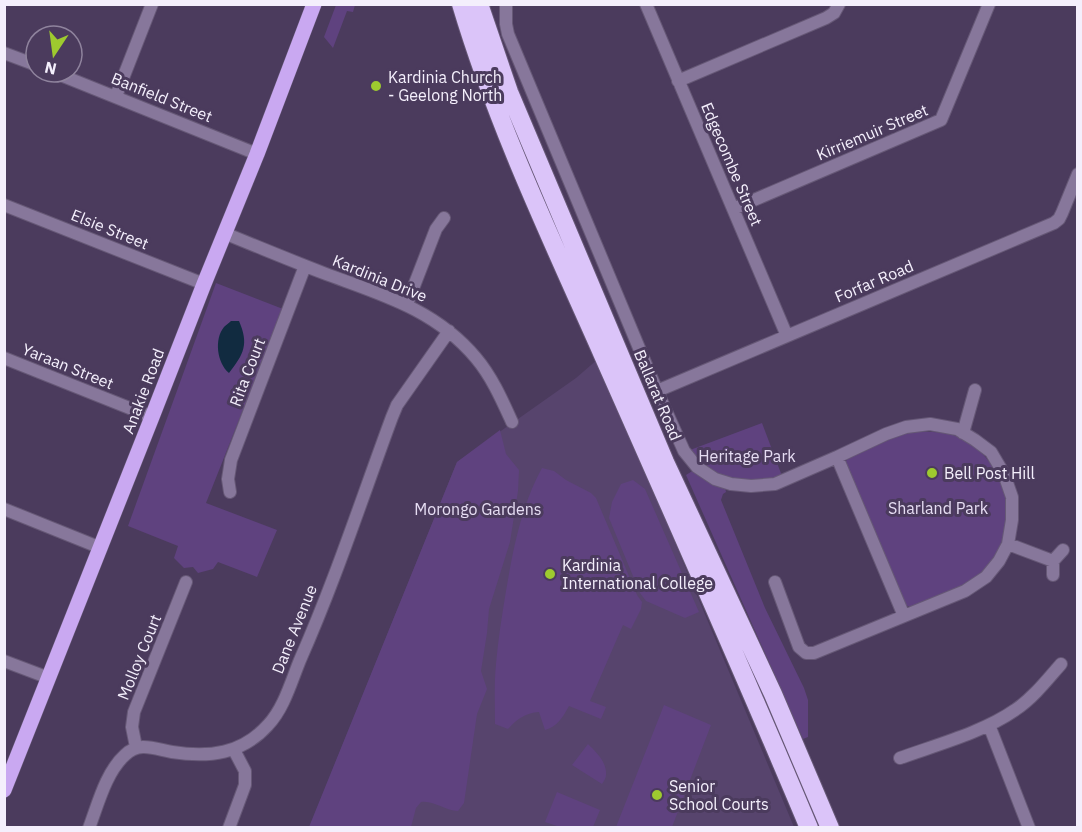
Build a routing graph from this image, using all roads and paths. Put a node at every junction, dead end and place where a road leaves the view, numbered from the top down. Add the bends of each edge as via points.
1 (152, 4) edge
2 (315, 4) edge
3 (461, 4) edge
4 (479, 4) edge
5 (506, 4) edge
6 (646, 4) edge
7 (839, 4) edge
8 (989, 4) edge
9 (4, 53) edge
10 (24, 60) edge
11 (678, 81) junction
12 (84, 84) edge
13 (116, 96) junction
14 (257, 154) junction
15 (1077, 174) edge
16 (4, 205) edge
17 (733, 208) junction
18 (444, 218) dead end
19 (224, 233) junction
20 (305, 266) junction
21 (204, 284) junction
22 (407, 304) junction
23 (449, 332) junction
24 (787, 336) junction
25 (4, 358) edge
26 (975, 390) dead end
27 (657, 391) junction
28 (153, 417) junction
29 (512, 422) dead end
30 (963, 433) junction
31 (837, 457) junction
32 (230, 492) dead end
33 (4, 509) edge
34 (1008, 544) junction
35 (101, 548) junction
36 (1063, 550) dead end
37 (1053, 561) junction
38 (1053, 575) dead end
39 (186, 582) dead end
40 (775, 582) dead end
41 (904, 616) junction
42 (4, 661) edge
43 (1061, 664) dead end
44 (49, 678) junction
45 (989, 725) junction
46 (136, 747) junction
47 (234, 750) junction
48 (900, 758) dead end
49 (4, 790) edge
50 (89, 828) edge
51 (229, 828) edge
52 (809, 828) edge
53 (830, 828) edge
54 (1029, 828) edge

1 - 13 street
2 - 14 main road, Anakie Road
3 - 52 highway, Ballarat Road via 500,119
4 - 53 highway, Ballarat Road via 509,92 665,462 773,694
5 - 27 street, Ballarat Road via 508,34
6 - 11 street, Edgecombe Street
7 - 11 street via 826,18
8 - 17 street, Kirriemuir Street via 941,120
9 - 10 street
11 - 17 street, Edgecombe Street
12 - 13 street, Banfield Street
13 - 14 street, Banfield Street
14 - 19 main road, Anakie Road
15 - 24 street, Forfar Road via 1054,223
16 - 21 street, Elsie Street
17 - 24 street, Edgecombe Street
18 - 22 street via 436,229
19 - 20 street, Kardinia Drive
19 - 21 main road, Anakie Road
20 - 22 street, Kardinia Drive
20 - 32 street, Rita Court via 231,460
21 - 28 main road, Anakie Road
22 - 23 street, Kardinia Drive
23 - 29 street, Kardinia Drive via 475,356 490,377
23 - 47 street, Dane Avenue via 397,405 316,623 278,712 254,739
24 - 27 street, Forfar Road
25 - 28 street, Yaraan Street
26 - 30 street
27 - 31 street, Ballarat Road via 684,451 697,467 724,482 775,484
28 - 35 main road, Anakie Road
30 - 31 street via 930,424 906,428
30 - 34 street via 991,453 1004,474 1012,496
31 - 41 street
33 - 35 street
34 - 37 street
34 - 41 street via 986,577 965,591
35 - 44 main road, Anakie Road
36 - 37 street
37 - 38 street
39 - 46 street, Molloy Court via 134,712
40 - 41 street via 799,647 806,652 814,653
42 - 44 street
43 - 45 street via 1016,710
44 - 49 main road, Anakie Road
45 - 48 street
45 - 54 street
46 - 47 street, Dane Avenue via 200,754
46 - 50 street via 126,753 110,774
47 - 51 street via 245,771 245,785

